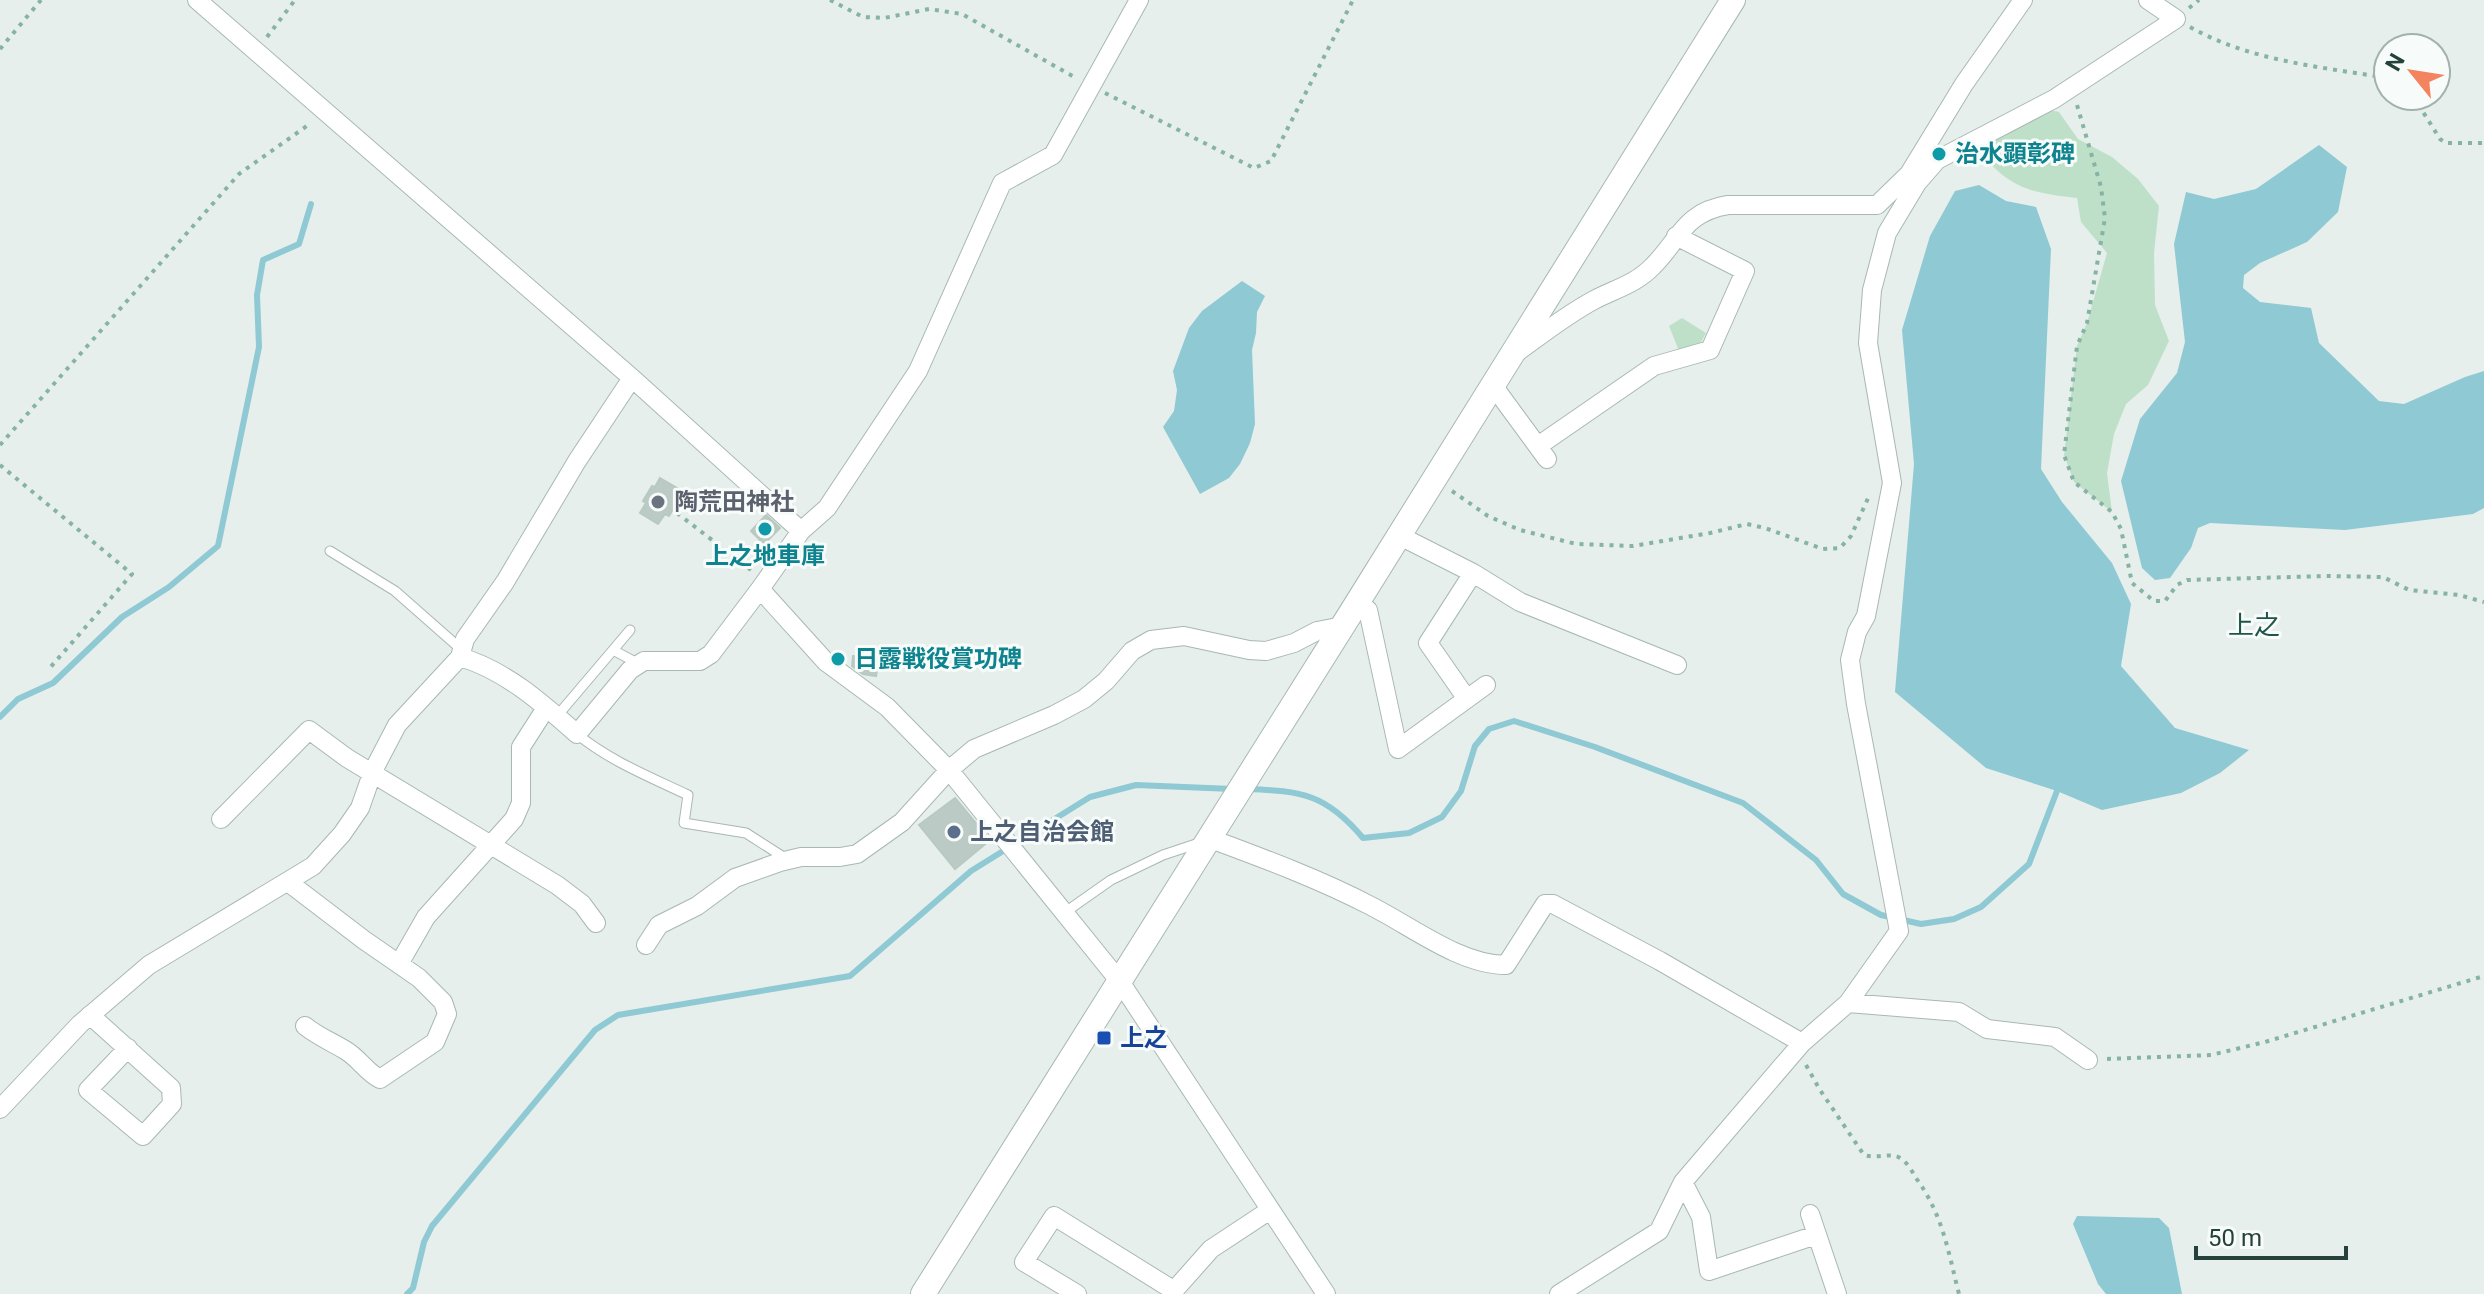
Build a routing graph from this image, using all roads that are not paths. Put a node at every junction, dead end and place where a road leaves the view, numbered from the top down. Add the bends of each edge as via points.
1 (197, 0) edge
2 (1139, 0) edge
3 (1733, 0) edge
4 (2023, 0) edge
5 (2148, 0) edge
6 (1930, 156) junction
7 (1676, 236) junction
8 (1508, 359) junction
9 (632, 378) junction
10 (1492, 384) junction
11 (801, 531) junction
12 (1398, 535) junction
13 (330, 551) dead end
14 (1473, 573) junction
15 (759, 582) junction
16 (1357, 603) junction
17 (1343, 626) junction
18 (630, 630) dead end
19 (613, 650) junction
20 (461, 653) junction
21 (639, 664) junction
22 (1677, 665) dead end
23 (1486, 685) dead end
24 (1467, 699) junction
25 (551, 712) junction
26 (577, 734) junction
27 (949, 770) junction
28 (373, 771) junction
29 (221, 819) dead end
30 (1211, 839) junction
31 (491, 844) junction
32 (788, 860) junction
33 (288, 882) junction
34 (1064, 913) junction
35 (596, 923) dead end
36 (646, 945) dead end
37 (399, 964) junction
38 (1121, 983) junction
39 (1848, 1003) junction
40 (90, 1015) junction
41 (305, 1026) dead end
42 (1799, 1046) junction
43 (128, 1048) junction
44 (2088, 1060) road end
45 (0, 1109) edge
46 (1683, 1182) junction
47 (1270, 1210) junction
48 (1810, 1214) dead end
49 (1816, 1235) junction
50 (1172, 1292) edge
51 (923, 1294) edge
52 (1077, 1294) edge
53 (1326, 1294) edge
54 (1559, 1294) edge
55 (1837, 1294) edge

1 - 9 street
2 - 11 street via 1053,155 1002,183 918,371 827,508
3 - 8 street
4 - 6 street via 1964,84
5 - 6 street via 2176,19 2071,88
6 - 7 street via 1877,205 1715,207
6 - 39 street via 1887,233 1872,290 1868,343 1892,483 1866,616 1850,660 1899,931
7 - 8 street via 1654,266 1632,284 1595,299
7 - 10 street via 1745,271 1710,350 1654,366 1543,452
8 - 10 street
9 - 11 street
9 - 20 street
10 - 12 street
11 - 15 street
12 - 14 street
12 - 16 street
13 - 20 lane via 395,591
14 - 22 street via 1520,602
14 - 24 street via 1428,643
15 - 21 street via 711,654 700,661
15 - 27 street via 826,662 887,707
16 - 17 street
16 - 24 street via 1368,610 1398,749
17 - 27 street via 1266,651 1184,636 1151,640 1132,651 1084,699 974,749
17 - 30 street
18 - 19 lane
19 - 21 lane
19 - 25 lane
20 - 25 street
20 - 28 street via 397,725
21 - 26 street
23 - 24 street
25 - 26 street
25 - 31 street via 521,747 521,803
26 - 32 lane via 634,770 688,795 684,823 746,833
27 - 32 street via 902,822 857,854
27 - 34 street
28 - 29 street via 309,730
28 - 31 street
28 - 33 street via 360,808 342,834 313,866
30 - 34 lane via 1111,880
30 - 38 street
30 - 42 street via 1288,867 1489,965 1506,965 1545,904 1553,904 1660,961
31 - 35 street via 557,885
31 - 37 street via 426,917
32 - 36 street via 735,878 659,925
33 - 37 street
33 - 40 street via 149,965
34 - 38 street
37 - 41 street via 443,1002 447,1014 435,1042 380,1079 346,1050
38 - 47 street
38 - 51 street
39 - 42 street
39 - 44 street via 1959,1012 1987,1029 2055,1037
40 - 43 street
40 - 45 street
42 - 46 street
43 - 43 street via 171,1088 172,1104 143,1136 88,1090
46 - 49 street via 1701,1217 1709,1271
46 - 54 street via 1659,1231
47 - 50 street via 1211,1249
47 - 53 street
48 - 49 street
49 - 55 street
50 - 52 street via 1054,1216 1024,1262

